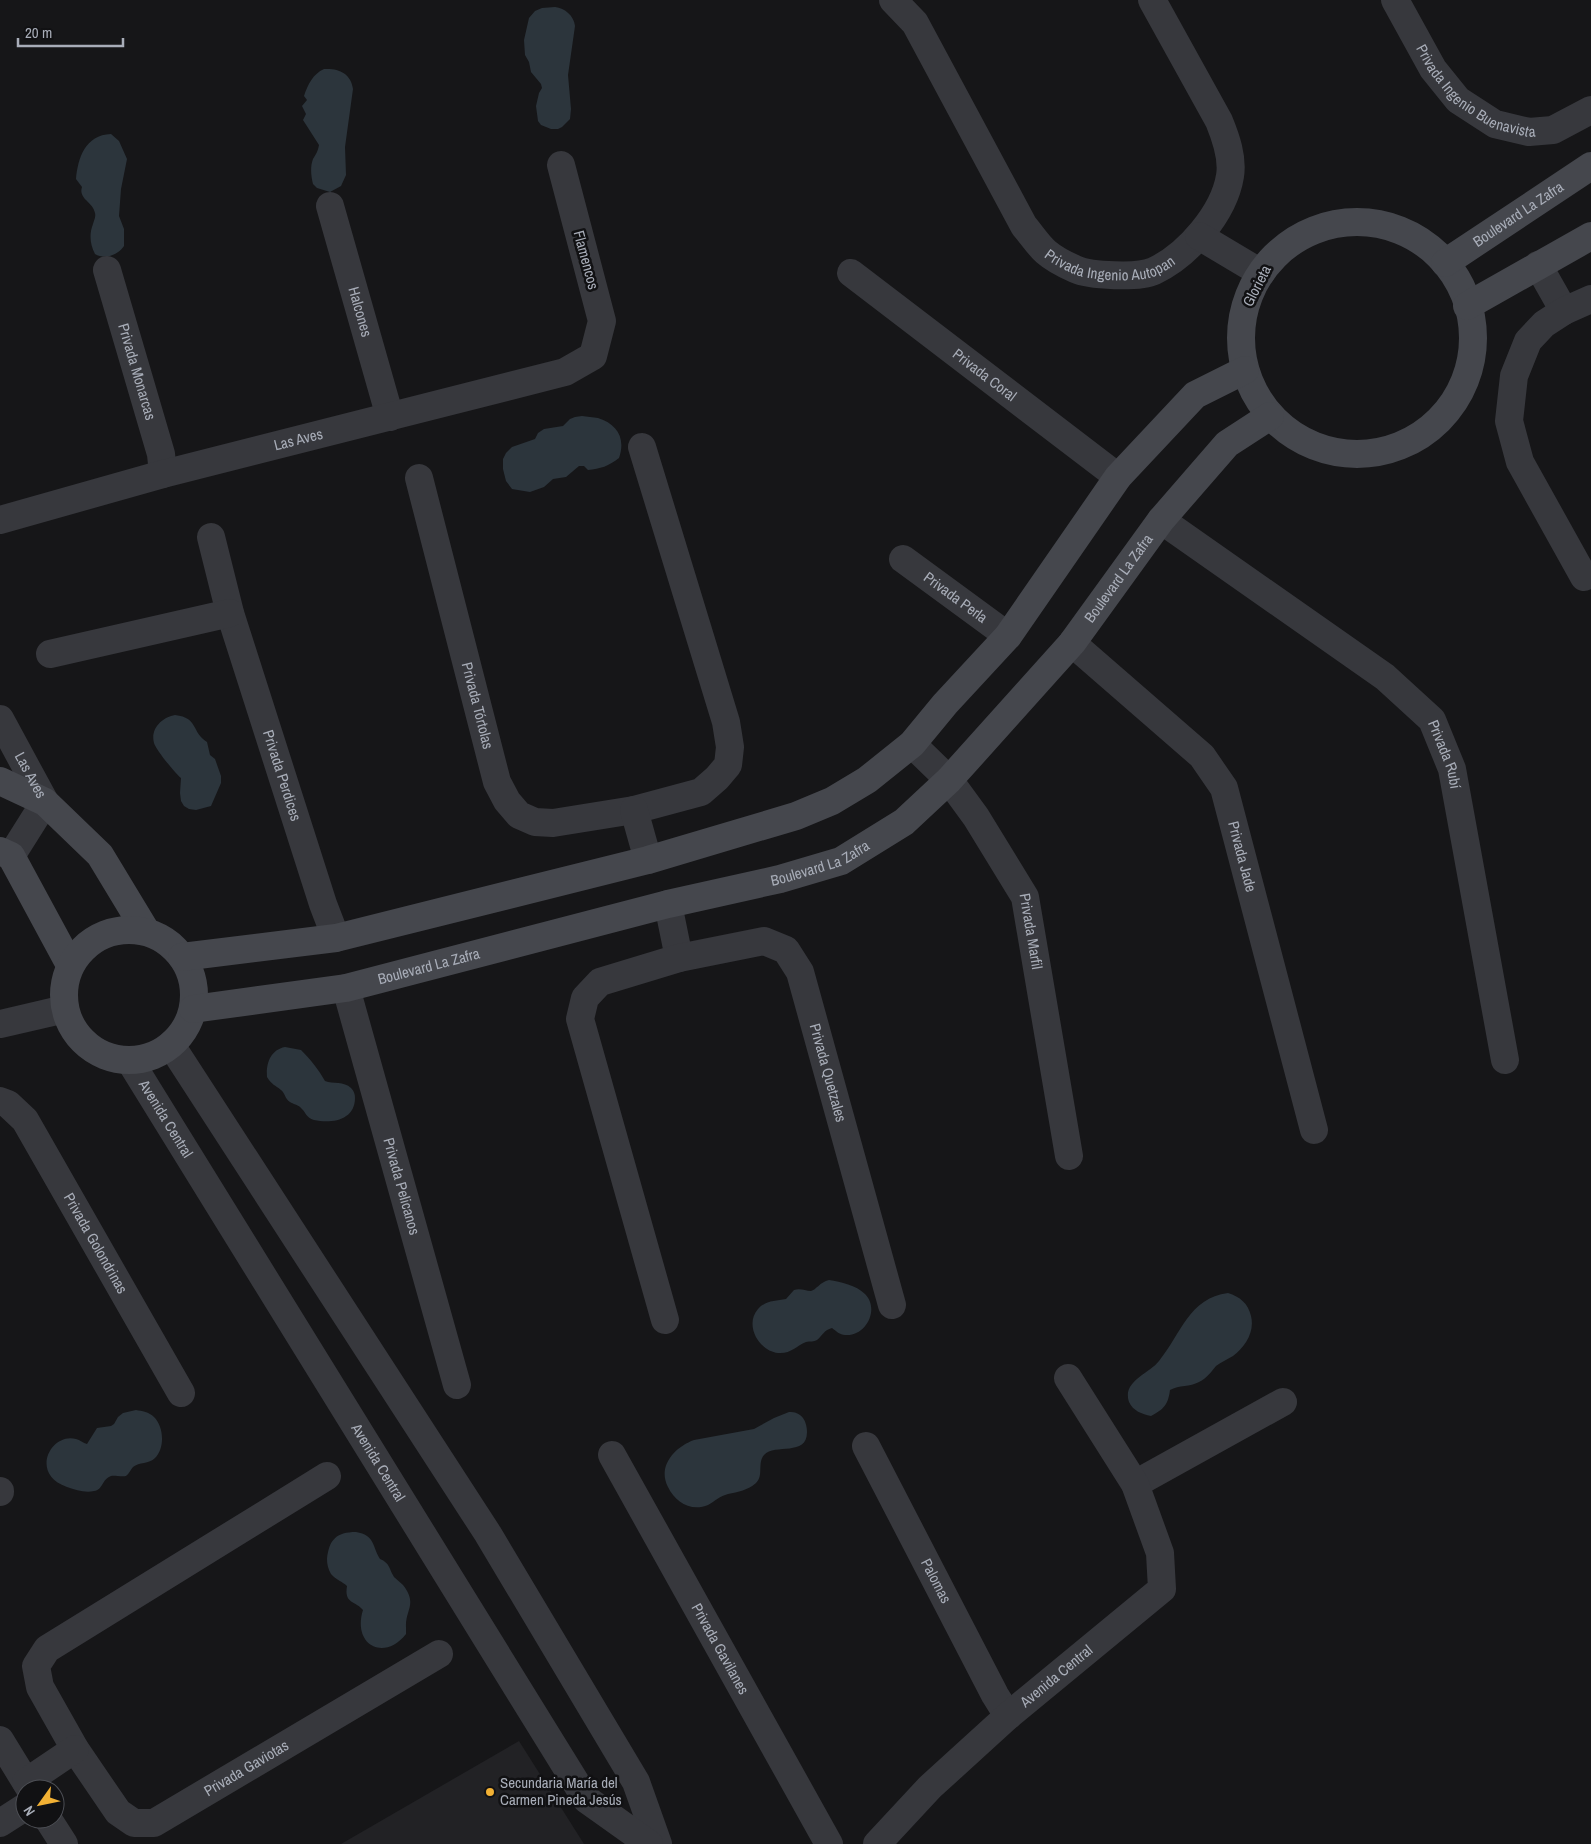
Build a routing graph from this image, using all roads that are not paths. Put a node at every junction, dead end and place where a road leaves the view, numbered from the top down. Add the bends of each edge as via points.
1 (893, 0) edge
2 (1152, 0) edge
3 (1395, 0) edge
4 (1588, 117) edge
5 (561, 165) dead end
6 (1591, 166) edge
7 (330, 206) dead end
8 (1199, 236) junction
9 (1591, 236) edge
10 (1445, 263) junction
11 (1538, 265) junction
12 (106, 270) dead end
13 (850, 273) dead end
14 (1261, 273) junction
15 (1591, 299) edge
16 (1467, 306) junction
17 (1564, 311) junction
18 (593, 356) joint
19 (1245, 370) junction
20 (1270, 416) junction
21 (390, 417) junction
22 (642, 447) dead end
23 (163, 474) junction
24 (1118, 477) junction
25 (419, 478) dead end
26 (0, 520) edge
27 (1161, 520) junction
28 (211, 537) dead end
29 (903, 558) dead end
30 (1584, 577) dead end
31 (230, 613) junction
32 (1008, 636) junction
33 (1072, 643) junction
34 (50, 654) dead end
35 (0, 719) edge
36 (912, 744) junction
37 (949, 780) junction
38 (0, 781) edge
39 (45, 802) junction
40 (634, 810) junction
41 (5, 854) edge
42 (648, 860) junction
43 (668, 904) junction
44 (146, 931) junction
45 (336, 938) junction
46 (182, 957) junction
47 (679, 958) junction
48 (70, 965) junction
49 (346, 988) junction
50 (64, 1009) junction
51 (193, 1009) junction
52 (0, 1024) edge
53 (171, 1045) junction
54 (1505, 1060) dead end
55 (130, 1061) junction
56 (0, 1101) edge
57 (1314, 1130) dead end
58 (1069, 1156) dead end
59 (892, 1305) dead end
60 (665, 1320) dead end
61 (1068, 1378) dead end
62 (457, 1385) dead end
63 (181, 1393) dead end
64 (1284, 1402) dead end
65 (866, 1446) dead end
66 (612, 1455) dead end
67 (327, 1476) dead end
68 (1135, 1484) junction
69 (439, 1654) dead end
70 (1008, 1716) junction
71 (0, 1740) edge
72 (75, 1749) junction
73 (20, 1779) edge
74 (42, 1779) edge
75 (15, 1805) edge
76 (0, 1822) edge
77 (54, 1829) edge
78 (64, 1844) edge
79 (649, 1844) edge
80 (658, 1844) edge
81 (829, 1844) edge
82 (877, 1844) edge

1 - 8 street, Privada Ingenio Autopan via 915,23 1024,226 1046,252 1077,270 1110,276 1153,272
2 - 8 street, Privada Ingenio Autopan via 1228,142 1230,176 1220,207
3 - 4 street, Privada Ingenio Buenavista via 1433,69 1458,100 1495,124 1529,132 1552,130
5 - 18 street, Flamencos via 602,321
6 - 10 street, Boulevard La Zafra
7 - 21 street, Halcones
8 - 14 street
9 - 11 street
10 - 14 street, Glorieta via 1426,245 1396,228 1364,222 1330,224 1298,237 1272,258
10 - 16 street, Glorieta via 1460,284
11 - 16 street
11 - 17 street
12 - 23 street, Privada Monarcas via 161,454
13 - 24 street, Privada Coral
14 - 19 street, Glorieta via 1243,313 1240,341
15 - 17 street
16 - 20 street, Glorieta via 1472,319 1472,357 1460,392 1438,422 1407,443 1372,454 1334,452 1300,439
17 - 30 street via 1544,324 1528,341 1514,376 1509,421 1520,462
18 - 21 street, Las Aves via 565,372
19 - 20 street, Glorieta via 1255,394
19 - 24 street via 1195,395
20 - 27 street, Boulevard La Zafra via 1227,444
21 - 23 street, Las Aves
22 - 40 street, Privada Tórtolas via 726,722 730,747 728,765 701,792
23 - 26 street, Las Aves
24 - 32 street
25 - 40 street, Privada Tórtolas via 497,782 507,801 519,815 535,822 553,823
27 - 33 street, Boulevard La Zafra
27 - 54 street, Privada Rubí via 1385,676 1432,720 1452,769
28 - 31 street, Privada Perdices
29 - 32 street, Privada Perla
31 - 34 street
31 - 45 street, Privada Perdices
32 - 36 street
33 - 37 street, Boulevard La Zafra
33 - 57 street, Privada Jade via 1202,756 1224,788
35 - 39 street, Las Aves
36 - 37 street, Privada Marfil
36 - 42 street via 868,780 832,801 796,816
37 - 43 street, Boulevard La Zafra via 904,822 841,860
37 - 58 street, Privada Marfil via 976,817 1025,898
38 - 39 street
39 - 41 street, Las Aves
39 - 44 street via 100,855
40 - 42 street
41 - 48 street
42 - 45 street
43 - 47 street
43 - 49 street, Boulevard La Zafra
44 - 46 street via 166,941
44 - 48 street via 123,929 101,935 83,948
45 - 46 street
46 - 51 street via 194,991
47 - 59 street, Privada Quetzales via 764,941 786,950 800,972
47 - 60 street, Privada Quetzales via 600,982 585,998 580,1019
48 - 50 street via 63,987
49 - 51 street, Boulevard La Zafra
49 - 62 street, Privada Pelicanos
50 - 52 street
50 - 55 street via 73,1030 89,1046 108,1057
51 - 53 street via 185,1029
53 - 55 street via 152,1056
53 - 80 street via 488,1534 636,1782
55 - 79 street, Avenida Central via 586,1799
56 - 63 street, Privada Golondrinas via 25,1120
61 - 68 street, Avenida Central
64 - 68 street
65 - 70 street, Palomas
66 - 81 street, Privada Gavilanes
67 - 72 street, Privada Gaviotas via 47,1649 36,1666 40,1687
68 - 70 street, Avenida Central via 1160,1554 1162,1589
69 - 72 street, Privada Gaviotas via 154,1823 134,1823 118,1812
70 - 82 street, Avenida Central via 930,1787
71 - 73 street
72 - 74 street
75 - 76 street
77 - 78 street

